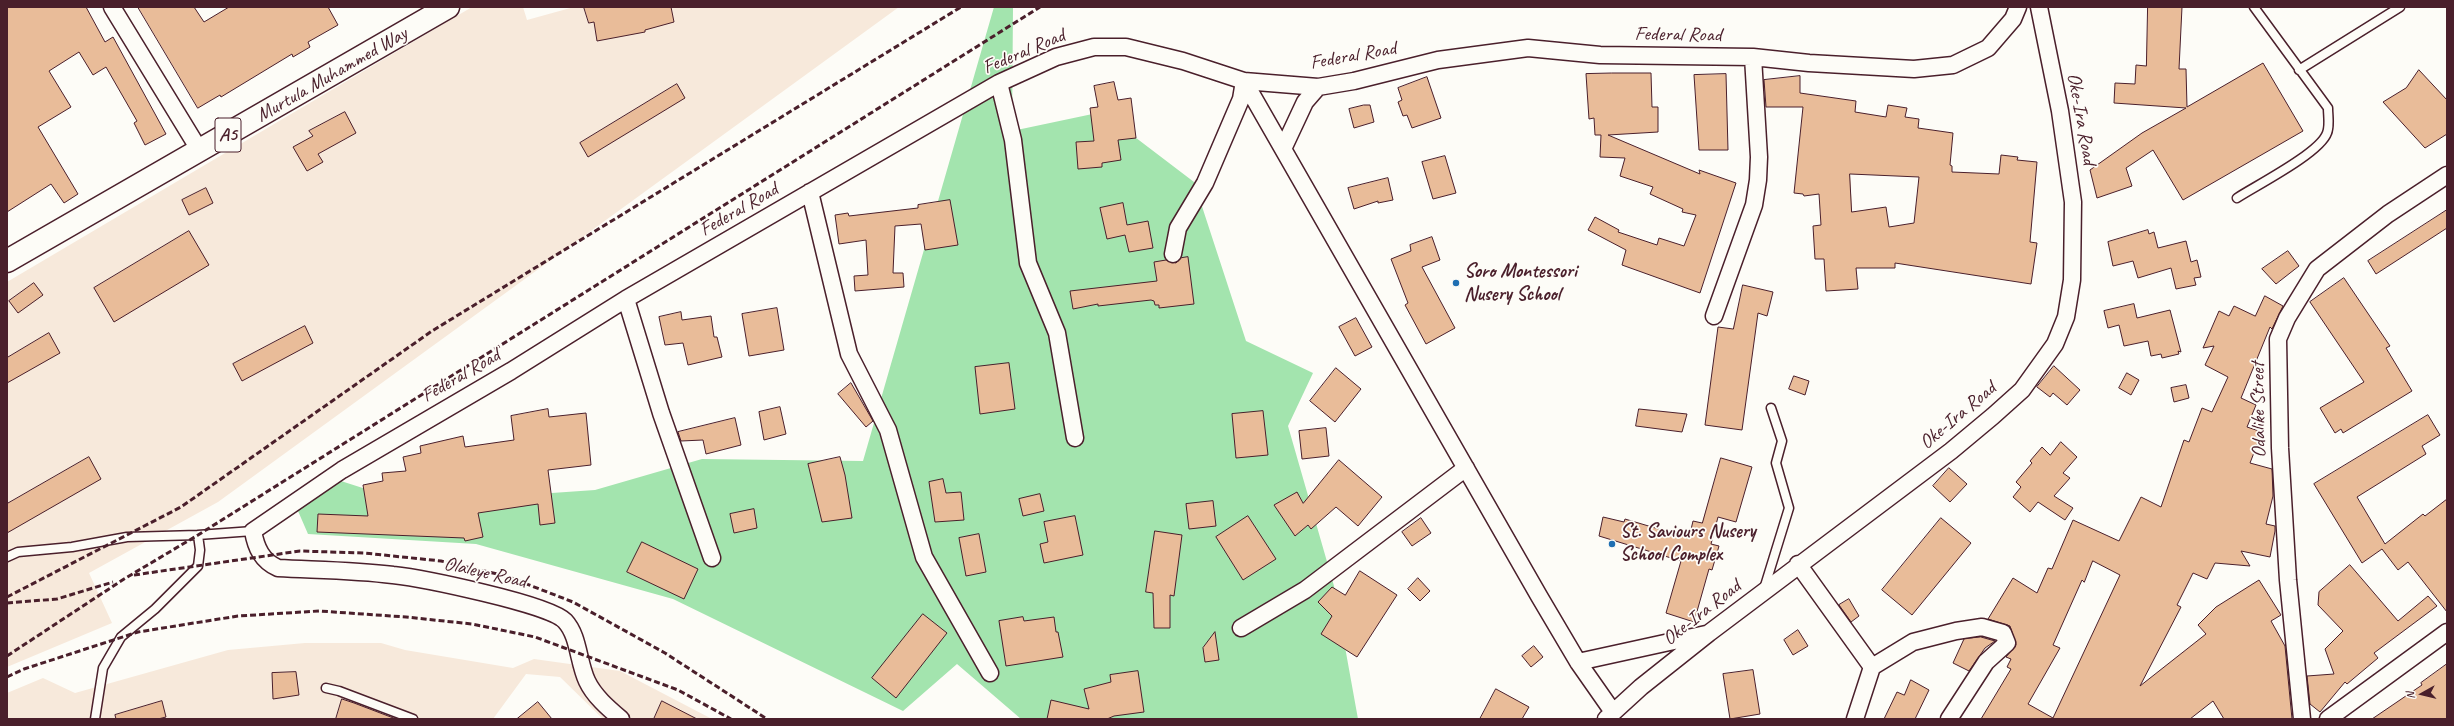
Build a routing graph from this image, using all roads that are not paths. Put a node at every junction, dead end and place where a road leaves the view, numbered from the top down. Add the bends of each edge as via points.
1 (112, 7) edge
2 (2018, 7) edge
3 (2039, 7) edge
4 (2254, 7) edge
5 (2400, 7) edge
6 (444, 8) edge
7 (1753, 57) junction
8 (2300, 70) junction
9 (1244, 81) junction
10 (999, 83) junction
11 (1318, 87) junction
12 (1283, 149) junction
13 (200, 151) junction
14 (2447, 175) edge
15 (810, 192) junction
16 (2237, 198) dead end
17 (1173, 254) dead end
18 (7, 261) edge
19 (626, 299) junction
20 (1714, 316) dead end
21 (1771, 408) dead end
22 (1075, 438) dead end
23 (1466, 468) junction
24 (253, 531) junction
25 (198, 535) junction
26 (7, 557) edge
27 (712, 558) dead end
28 (1798, 564) junction
29 (1763, 592) junction
30 (1241, 628) dead end
31 (2447, 632) edge
32 (1709, 634) junction
33 (1578, 662) junction
34 (1872, 667) junction
35 (990, 673) dead end
36 (326, 688) dead end
37 (1609, 715) edge
38 (94, 719) edge
39 (412, 719) edge
40 (621, 719) edge
41 (1855, 719) edge
42 (1949, 719) edge
43 (2302, 719) edge
44 (2328, 719) edge

1 - 13 street
2 - 7 street, Federal Road via 2014,19 1988,48 1953,65 1914,69
3 - 28 street, Oke-Ira Road via 2060,111 2073,202 2072,280 2061,331 2055,344 2022,390 1993,416 1951,451
4 - 8 lane
5 - 8 lane
6 - 13 main road, Murtula Muhammed Way / A5
7 - 11 street, Federal Road via 1600,55 1528,48 1438,60 1354,81
7 - 20 street via 1759,157 1757,186 1754,205
8 - 16 lane via 2328,108 2327,133 2318,148
9 - 10 street, Federal Road via 1183,60 1126,47 1094,47 1056,57
9 - 11 street, Federal Road
9 - 12 street
9 - 17 street via 1241,99 1204,183 1178,228
10 - 15 street, Federal Road
10 - 22 street via 1013,140 1028,263 1057,333
11 - 12 street via 1305,102
12 - 23 street
13 - 18 main road, Murtula Muhammed Way / A5
14 - 43 street, Odalike Street via 2388,214 2317,270 2287,318 2278,339 2280,448 2288,580
15 - 19 street, Federal Road
15 - 35 street via 849,354 888,430 924,557
19 - 24 street, Federal Road via 511,371 342,470
19 - 27 street via 661,413
21 - 29 lane via 1782,441 1776,463 1789,508
23 - 30 street via 1305,590
23 - 33 street
24 - 25 lane
24 - 40 street, Olaleye Road via 255,544 262,556 268,564 278,568 394,575 516,600 558,615 572,632 587,681 601,701
25 - 26 lane via 127,536 72,547 18,552
25 - 38 lane via 198,566 155,609 121,637 103,668
28 - 29 street, Oke-Ira Road
28 - 34 street
29 - 32 street, Oke-Ira Road
31 - 44 street
32 - 33 street
32 - 37 street, Oke-Ira Road
33 - 37 street
34 - 41 street
34 - 42 street via 1913,642 1982,627 2003,633 2007,643 1986,662
36 - 39 lane

